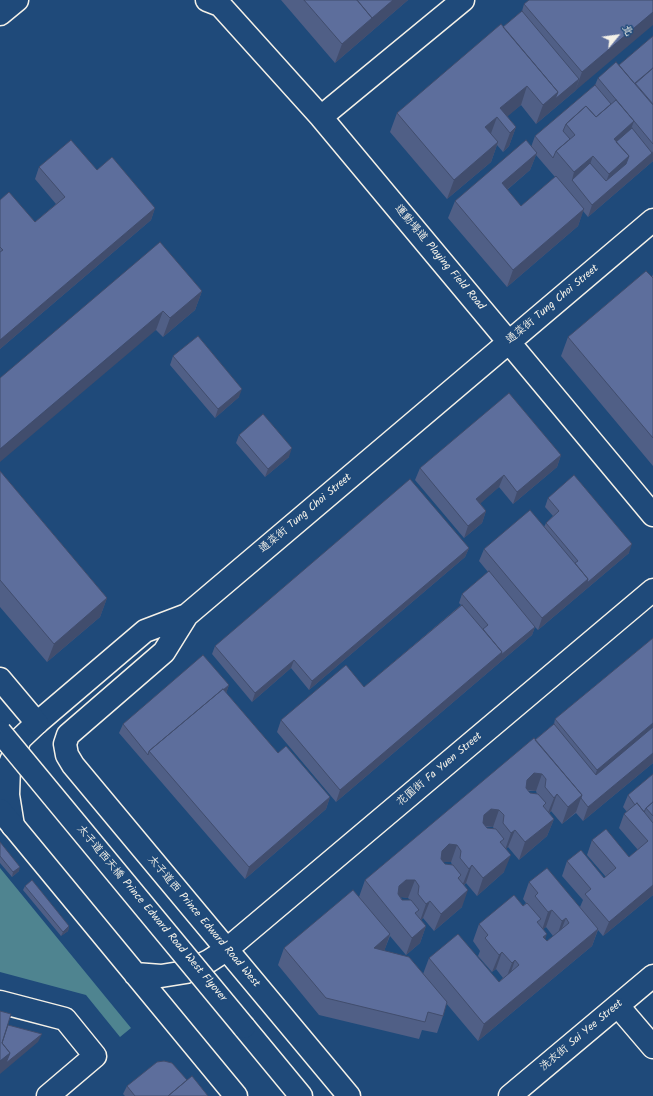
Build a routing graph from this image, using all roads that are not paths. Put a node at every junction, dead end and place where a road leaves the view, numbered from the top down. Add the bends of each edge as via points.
1 (17, 0) edge
2 (463, 0) edge
3 (216, 2) edge
4 (0, 14) edge
5 (321, 117) junction
6 (653, 220) edge
7 (509, 342) junction
8 (653, 515) edge
9 (653, 590) edge
10 (187, 615) junction
11 (0, 679) edge
12 (37, 722) junction
13 (0, 732) edge
14 (6, 818) edge
15 (226, 950) junction
16 (135, 974) junction
17 (653, 976) edge
18 (0, 1002) edge
19 (618, 1006) junction
20 (653, 1047) edge
21 (48, 1096) edge
22 (236, 1096) edge
23 (301, 1096) edge
24 (349, 1096) edge
25 (510, 1096) edge

1 - 4 street
2 - 5 street
3 - 5 street, 運動場道 Playing Field Road
5 - 7 street, 運動場道 Playing Field Road
6 - 7 street, 通菜街 Tung Choi Street
7 - 8 street, 運動場道 Playing Field Road
7 - 10 street, 通菜街 Tung Choi Street
9 - 15 street, 花園街 Fa Yuen Street
10 - 12 street, 通菜街 Tung Choi Street via 145,631
10 - 15 street, 太子道西 Prince Edward Road West via 164,652 74,728 65,744 67,755 73,765
11 - 12 street
12 - 14 street, 通菜街 Tung Choi Street via 20,739 10,766
13 - 23 street, 太子道西天橋 Prince Edward Road West Flyover, bridge
14 - 16 street
15 - 16 street, 花園街 Fa Yuen Street via 210,962 186,972 160,976
15 - 24 street, 太子道西 Prince Edward Road West
16 - 22 street
17 - 19 street, 洗衣街 Sai Yee Street
18 - 21 street via 65,1019 95,1056
19 - 20 street
19 - 25 street, 洗衣街 Sai Yee Street

